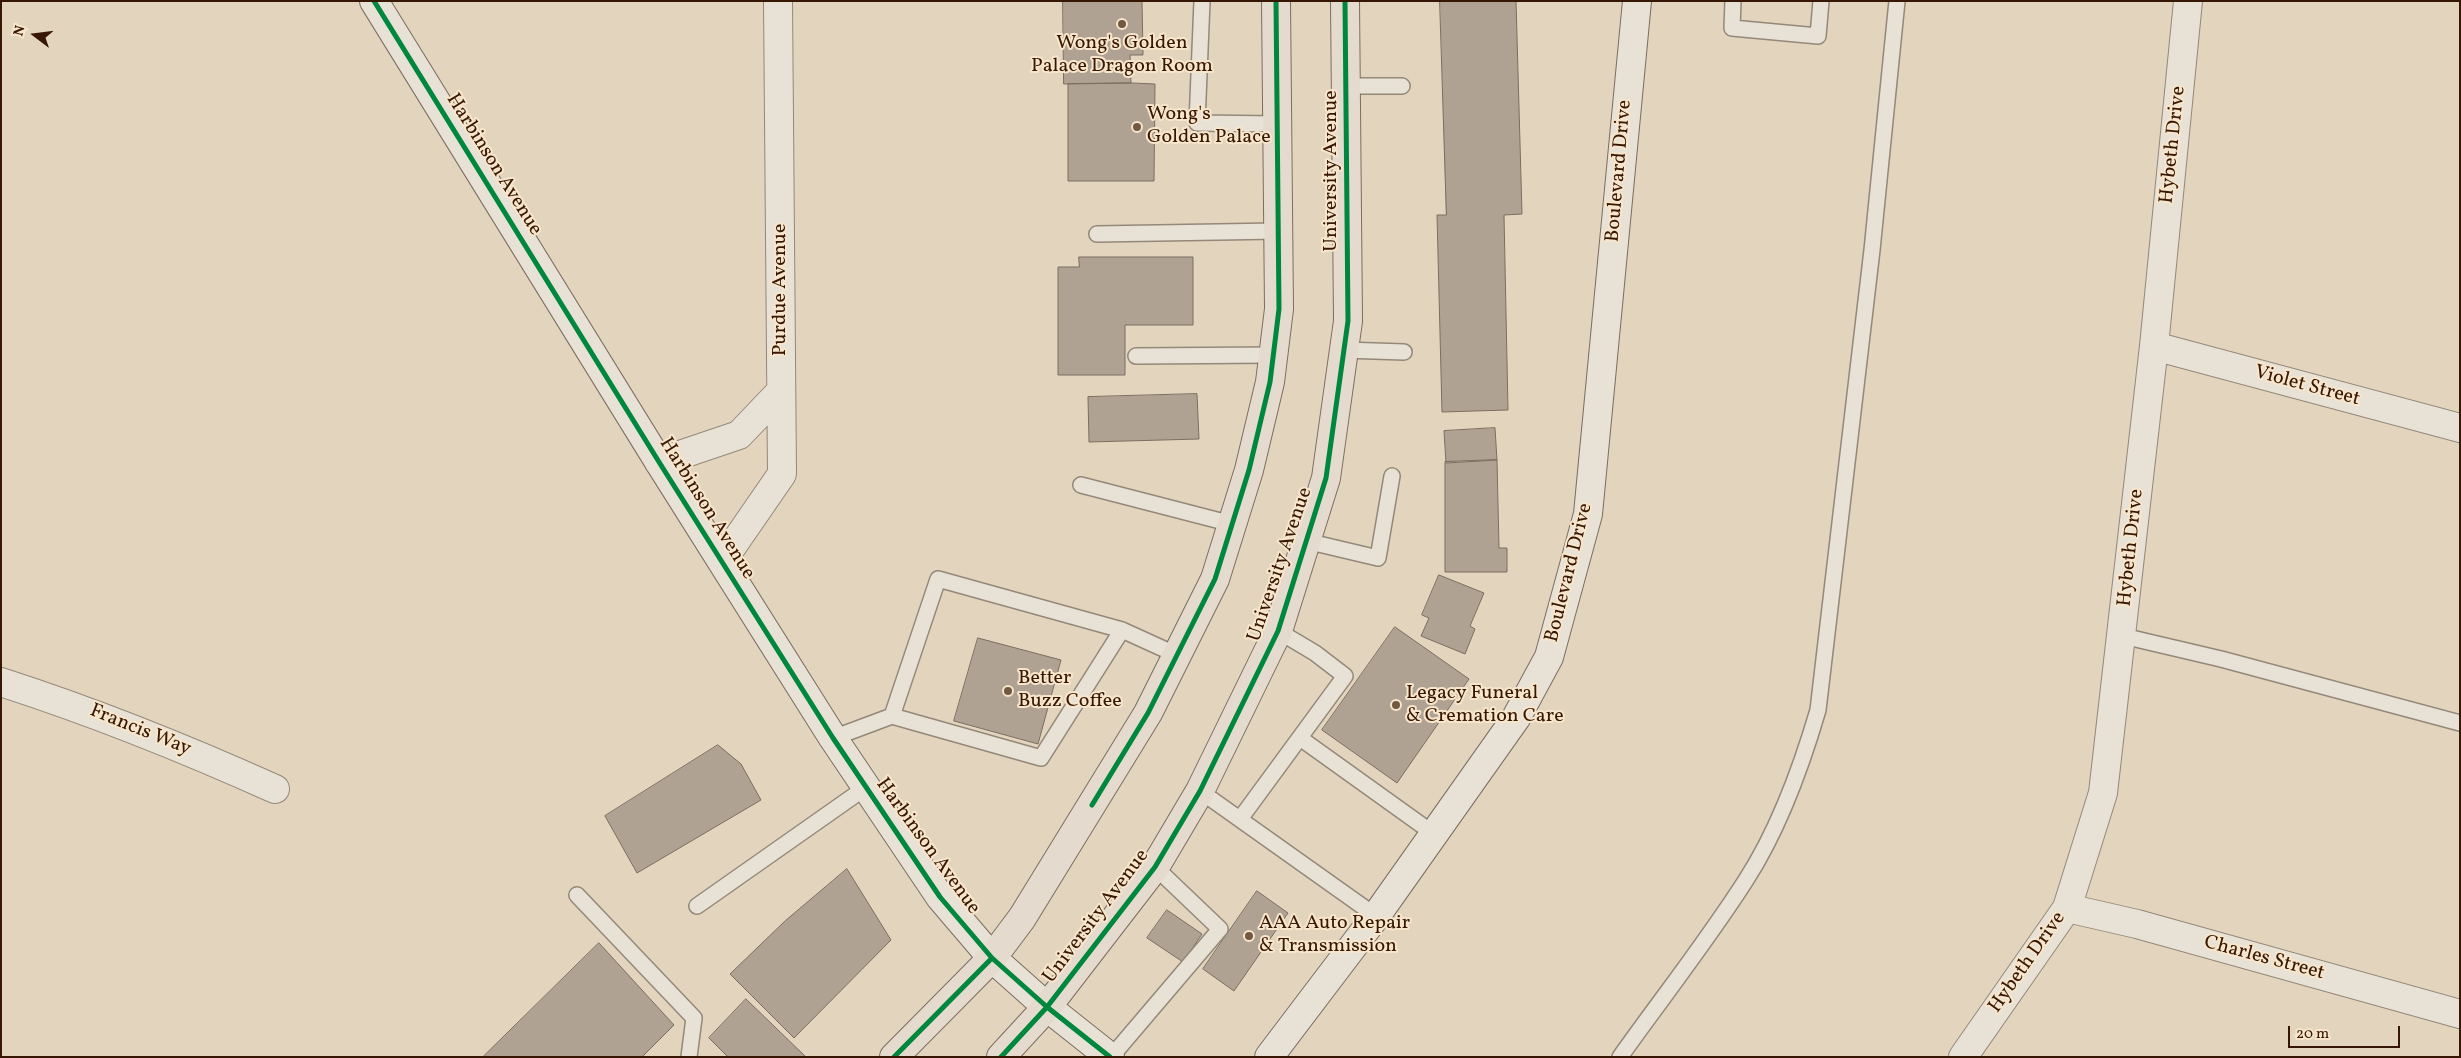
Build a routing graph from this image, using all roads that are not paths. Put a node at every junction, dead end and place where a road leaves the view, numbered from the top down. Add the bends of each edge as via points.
1 (374, 1) edge
2 (778, 1) edge
3 (1202, 1) edge
4 (1276, 1) edge
5 (1345, 1) edge
6 (1637, 1) edge
7 (1733, 1) edge
8 (1821, 1) edge
9 (1897, 1) edge
10 (2188, 1) edge
11 (1346, 86) junction
12 (1402, 86) dead end
13 (1277, 124) junction
14 (1278, 231) junction
15 (1097, 234) dead end
16 (2154, 346) junction
17 (1344, 350) junction
18 (1404, 352) dead end
19 (1274, 355) junction
20 (1136, 356) dead end
21 (782, 390) junction
22 (2460, 428) edge
23 (658, 462) junction
24 (1392, 476) dead end
25 (1081, 485) dead end
26 (1232, 524) junction
27 (1306, 541) junction
28 (722, 561) junction
29 (1122, 630) junction
30 (1278, 631) junction
31 (2122, 636) junction
32 (1177, 655) junction
33 (1, 682) edge
34 (892, 716) junction
35 (2460, 723) edge
36 (832, 738) junction
37 (1300, 738) junction
38 (865, 788) junction
39 (275, 789) dead end
40 (1200, 791) junction
41 (1240, 820) junction
42 (1434, 834) junction
43 (1156, 868) junction
44 (577, 895) dead end
45 (697, 906) dead end
46 (2067, 908) junction
47 (1376, 916) junction
48 (992, 958) junction
49 (1047, 1007) junction
50 (2460, 1014) edge
51 (1099, 1054) edge
52 (689, 1057) edge
53 (894, 1057) edge
54 (1001, 1057) edge
55 (1269, 1057) edge
56 (1620, 1057) edge
57 (1963, 1057) edge

1 - 23 street, Harbinson Avenue
2 - 21 street, Purdue Avenue
3 - 13 lane via 1196,123
4 - 13 main road
5 - 11 main road, University Avenue
6 - 42 street, Boulevard Drive via 1588,514 1550,657 1516,718
7 - 8 lane via 1732,28 1818,36
9 - 56 lane via 1872,250 1818,710 1803,760 1746,879
10 - 16 street, Hybeth Drive
11 - 12 lane
11 - 17 main road, University Avenue via 1348,321
13 - 14 main road
14 - 15 lane
14 - 19 main road via 1279,310
16 - 22 street, Violet Street
16 - 31 street, Hybeth Drive
17 - 18 lane
17 - 27 main road, University Avenue via 1326,478
19 - 20 lane
19 - 26 main road via 1249,470
21 - 23 street via 739,435
21 - 28 street, Purdue Avenue via 782,474
23 - 28 street, Harbinson Avenue
24 - 27 lane via 1378,558
25 - 26 lane
26 - 32 main road via 1215,578
27 - 30 main road, University Avenue
28 - 36 street, Harbinson Avenue
29 - 32 lane
29 - 34 lane via 1041,758
29 - 34 lane via 938,579
30 - 37 lane via 1345,676
30 - 40 main road, University Avenue
31 - 35 lane
31 - 46 street, Hybeth Drive via 2103,793
32 - 48 main road via 1138,730 1030,906
33 - 39 street, Francis Way via 84,709 187,749
34 - 36 lane
36 - 38 street, Harbinson Avenue
37 - 41 lane
37 - 42 lane
38 - 45 lane
38 - 48 street, Harbinson Avenue via 940,897
40 - 41 lane
40 - 43 main road, University Avenue
41 - 47 lane
42 - 47 street, Boulevard Drive
43 - 49 main road, University Avenue
43 - 51 lane via 1220,929
44 - 52 lane via 694,1018
46 - 50 street, Charles Street via 2145,926
46 - 57 street, Hybeth Drive
47 - 55 street, Boulevard Drive
48 - 49 street, Harbinson Avenue
48 - 53 main road
49 - 51 street, Harbinson Avenue
49 - 54 main road, University Avenue

